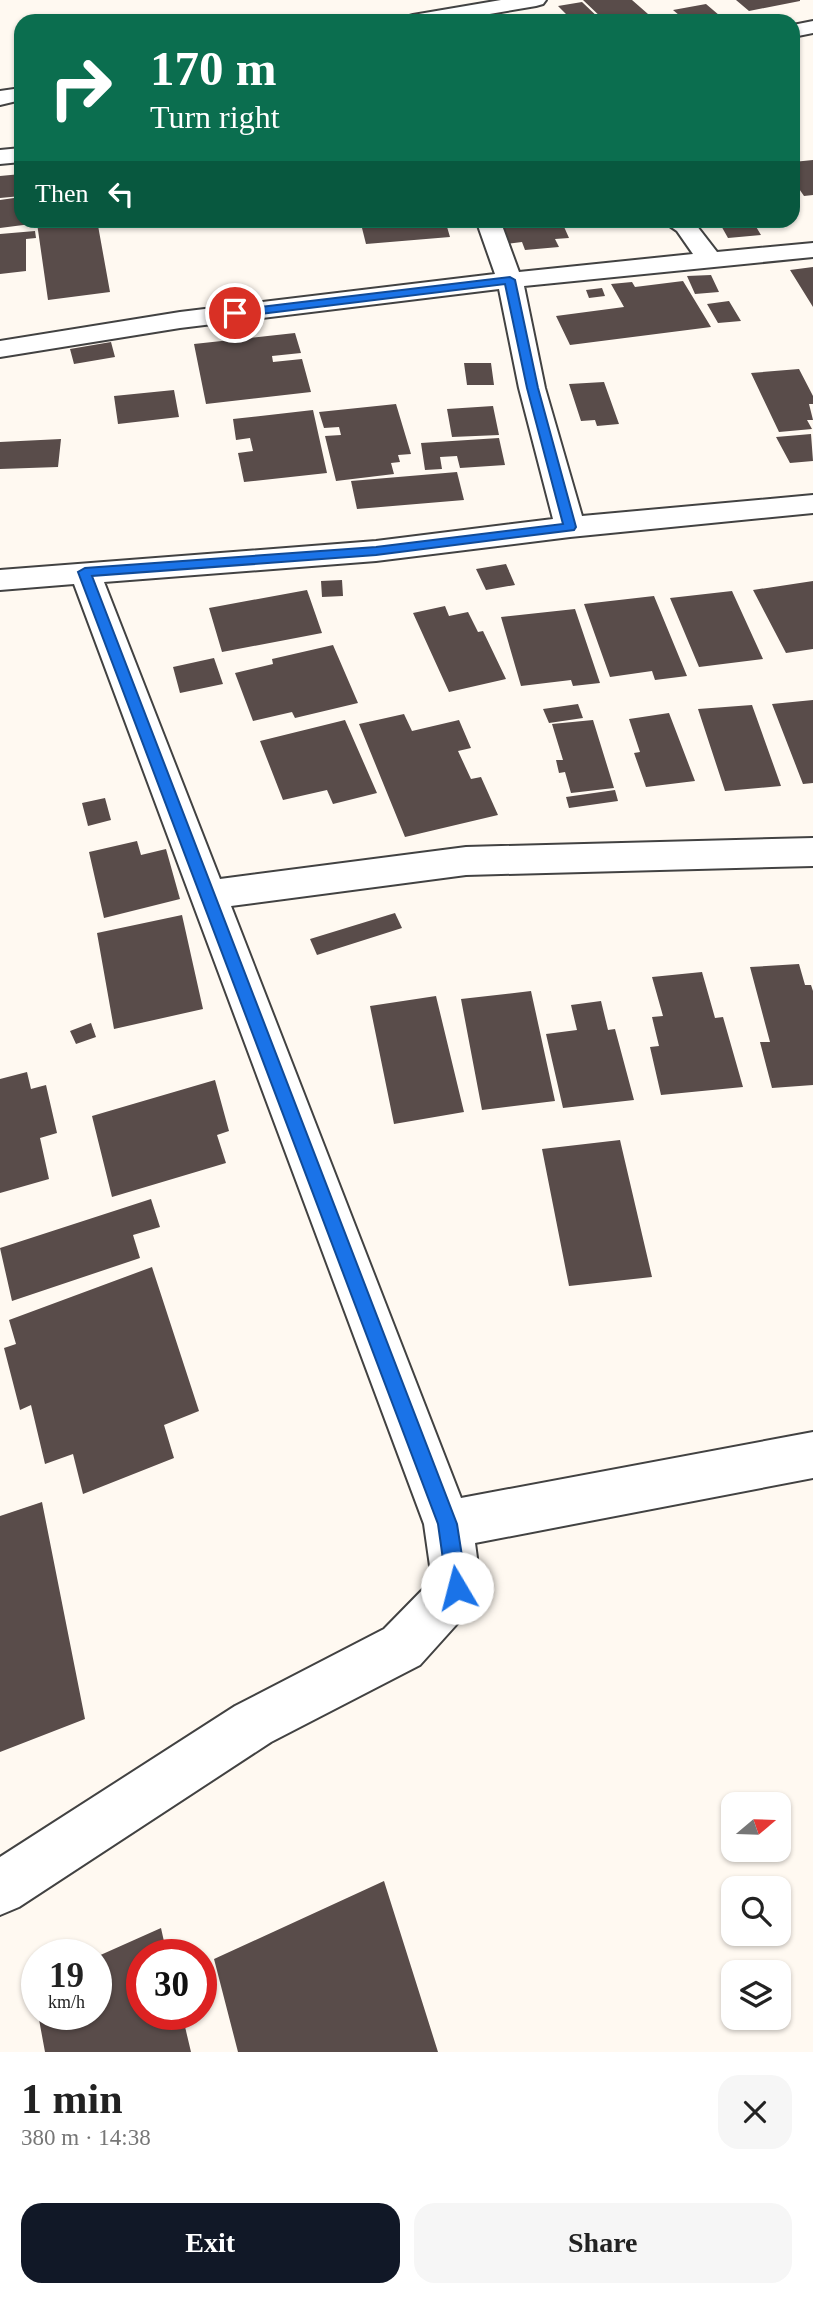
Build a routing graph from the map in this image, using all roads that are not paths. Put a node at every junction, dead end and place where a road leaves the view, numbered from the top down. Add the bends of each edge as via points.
1 (536, 0) edge
2 (454, 14) edge
3 (491, 228) edge
4 (686, 228) edge
5 (813, 250) edge
6 (709, 259) junction
7 (510, 280) junction
8 (0, 349) edge
9 (813, 504) edge
10 (570, 527) junction
11 (85, 572) junction
12 (0, 580) edge
13 (813, 852) edge
14 (208, 895) junction
15 (813, 1455) edge
16 (448, 1524) junction
17 (0, 1888) edge

1 - 2 street
3 - 7 street
4 - 6 street
5 - 6 street
6 - 7 street
7 - 8 street via 180,320
7 - 10 street via 532,388
9 - 10 street
10 - 11 street via 376,551
11 - 12 street
11 - 14 street
13 - 14 street via 466,861
14 - 16 street
15 - 16 street
16 - 17 street via 457,1588 402,1647 253,1724

